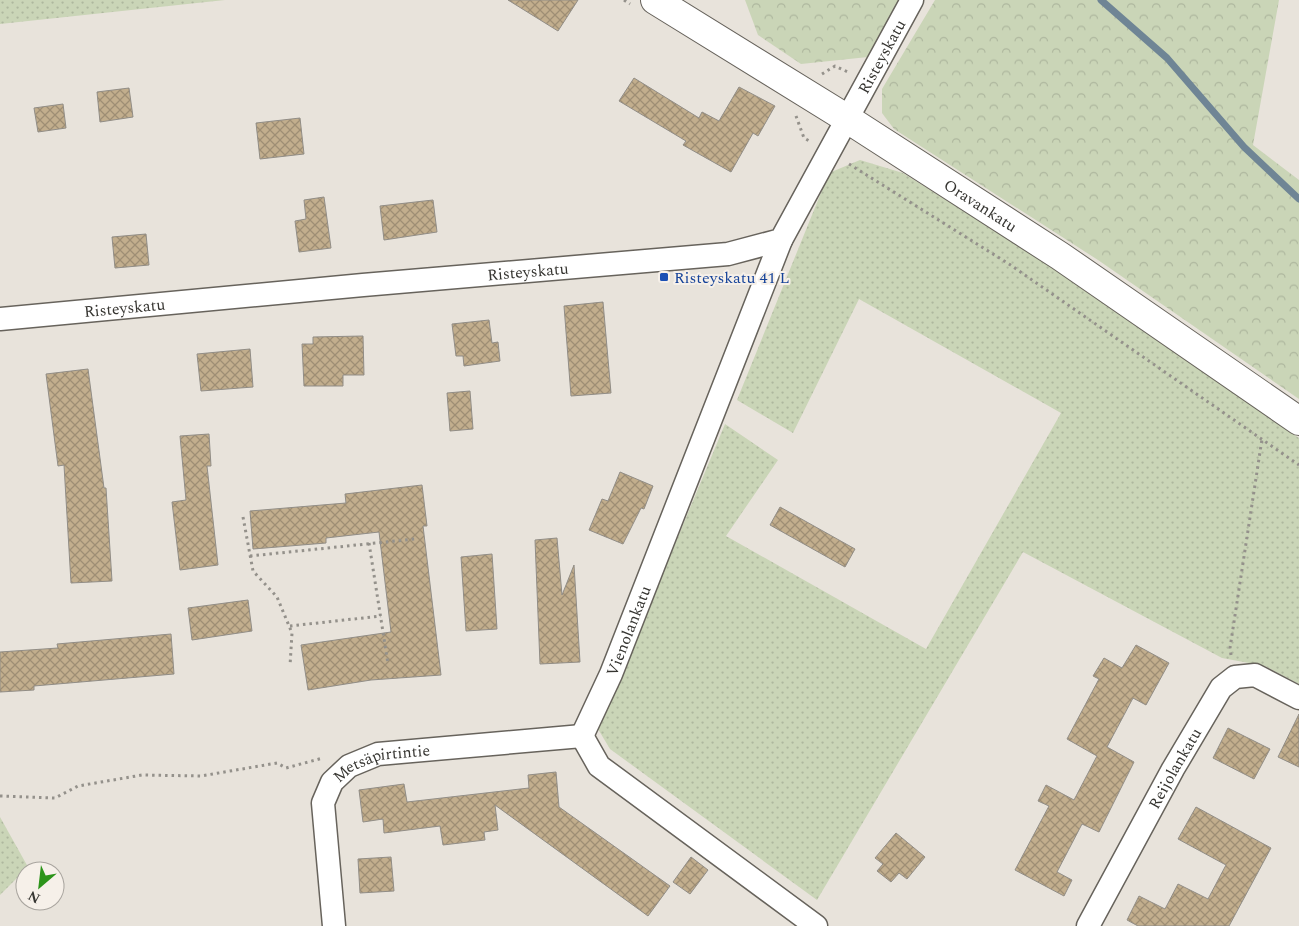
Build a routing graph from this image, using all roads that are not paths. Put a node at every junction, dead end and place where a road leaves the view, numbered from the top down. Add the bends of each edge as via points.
1 (912, 0) edge
2 (643, 2) edge
3 (846, 118) junction
4 (781, 240) junction
5 (0, 319) edge
6 (1299, 421) edge
7 (1299, 698) edge
8 (582, 736) junction
9 (334, 926) edge
10 (816, 926) edge
11 (1088, 926) edge

1 - 3 street, Risteyskatu
2 - 3 street, Oravankatu
3 - 4 street, Risteyskatu
3 - 6 street, Oravankatu via 1060,256
4 - 5 street, Risteyskatu via 728,254
4 - 8 street, Vienolankatu via 615,666
7 - 11 street, Reijolankatu via 1255,675 1235,677 1221,688
8 - 9 street, Metsäpirtintie via 378,754 349,766 332,782 323,803
8 - 10 street via 599,766

